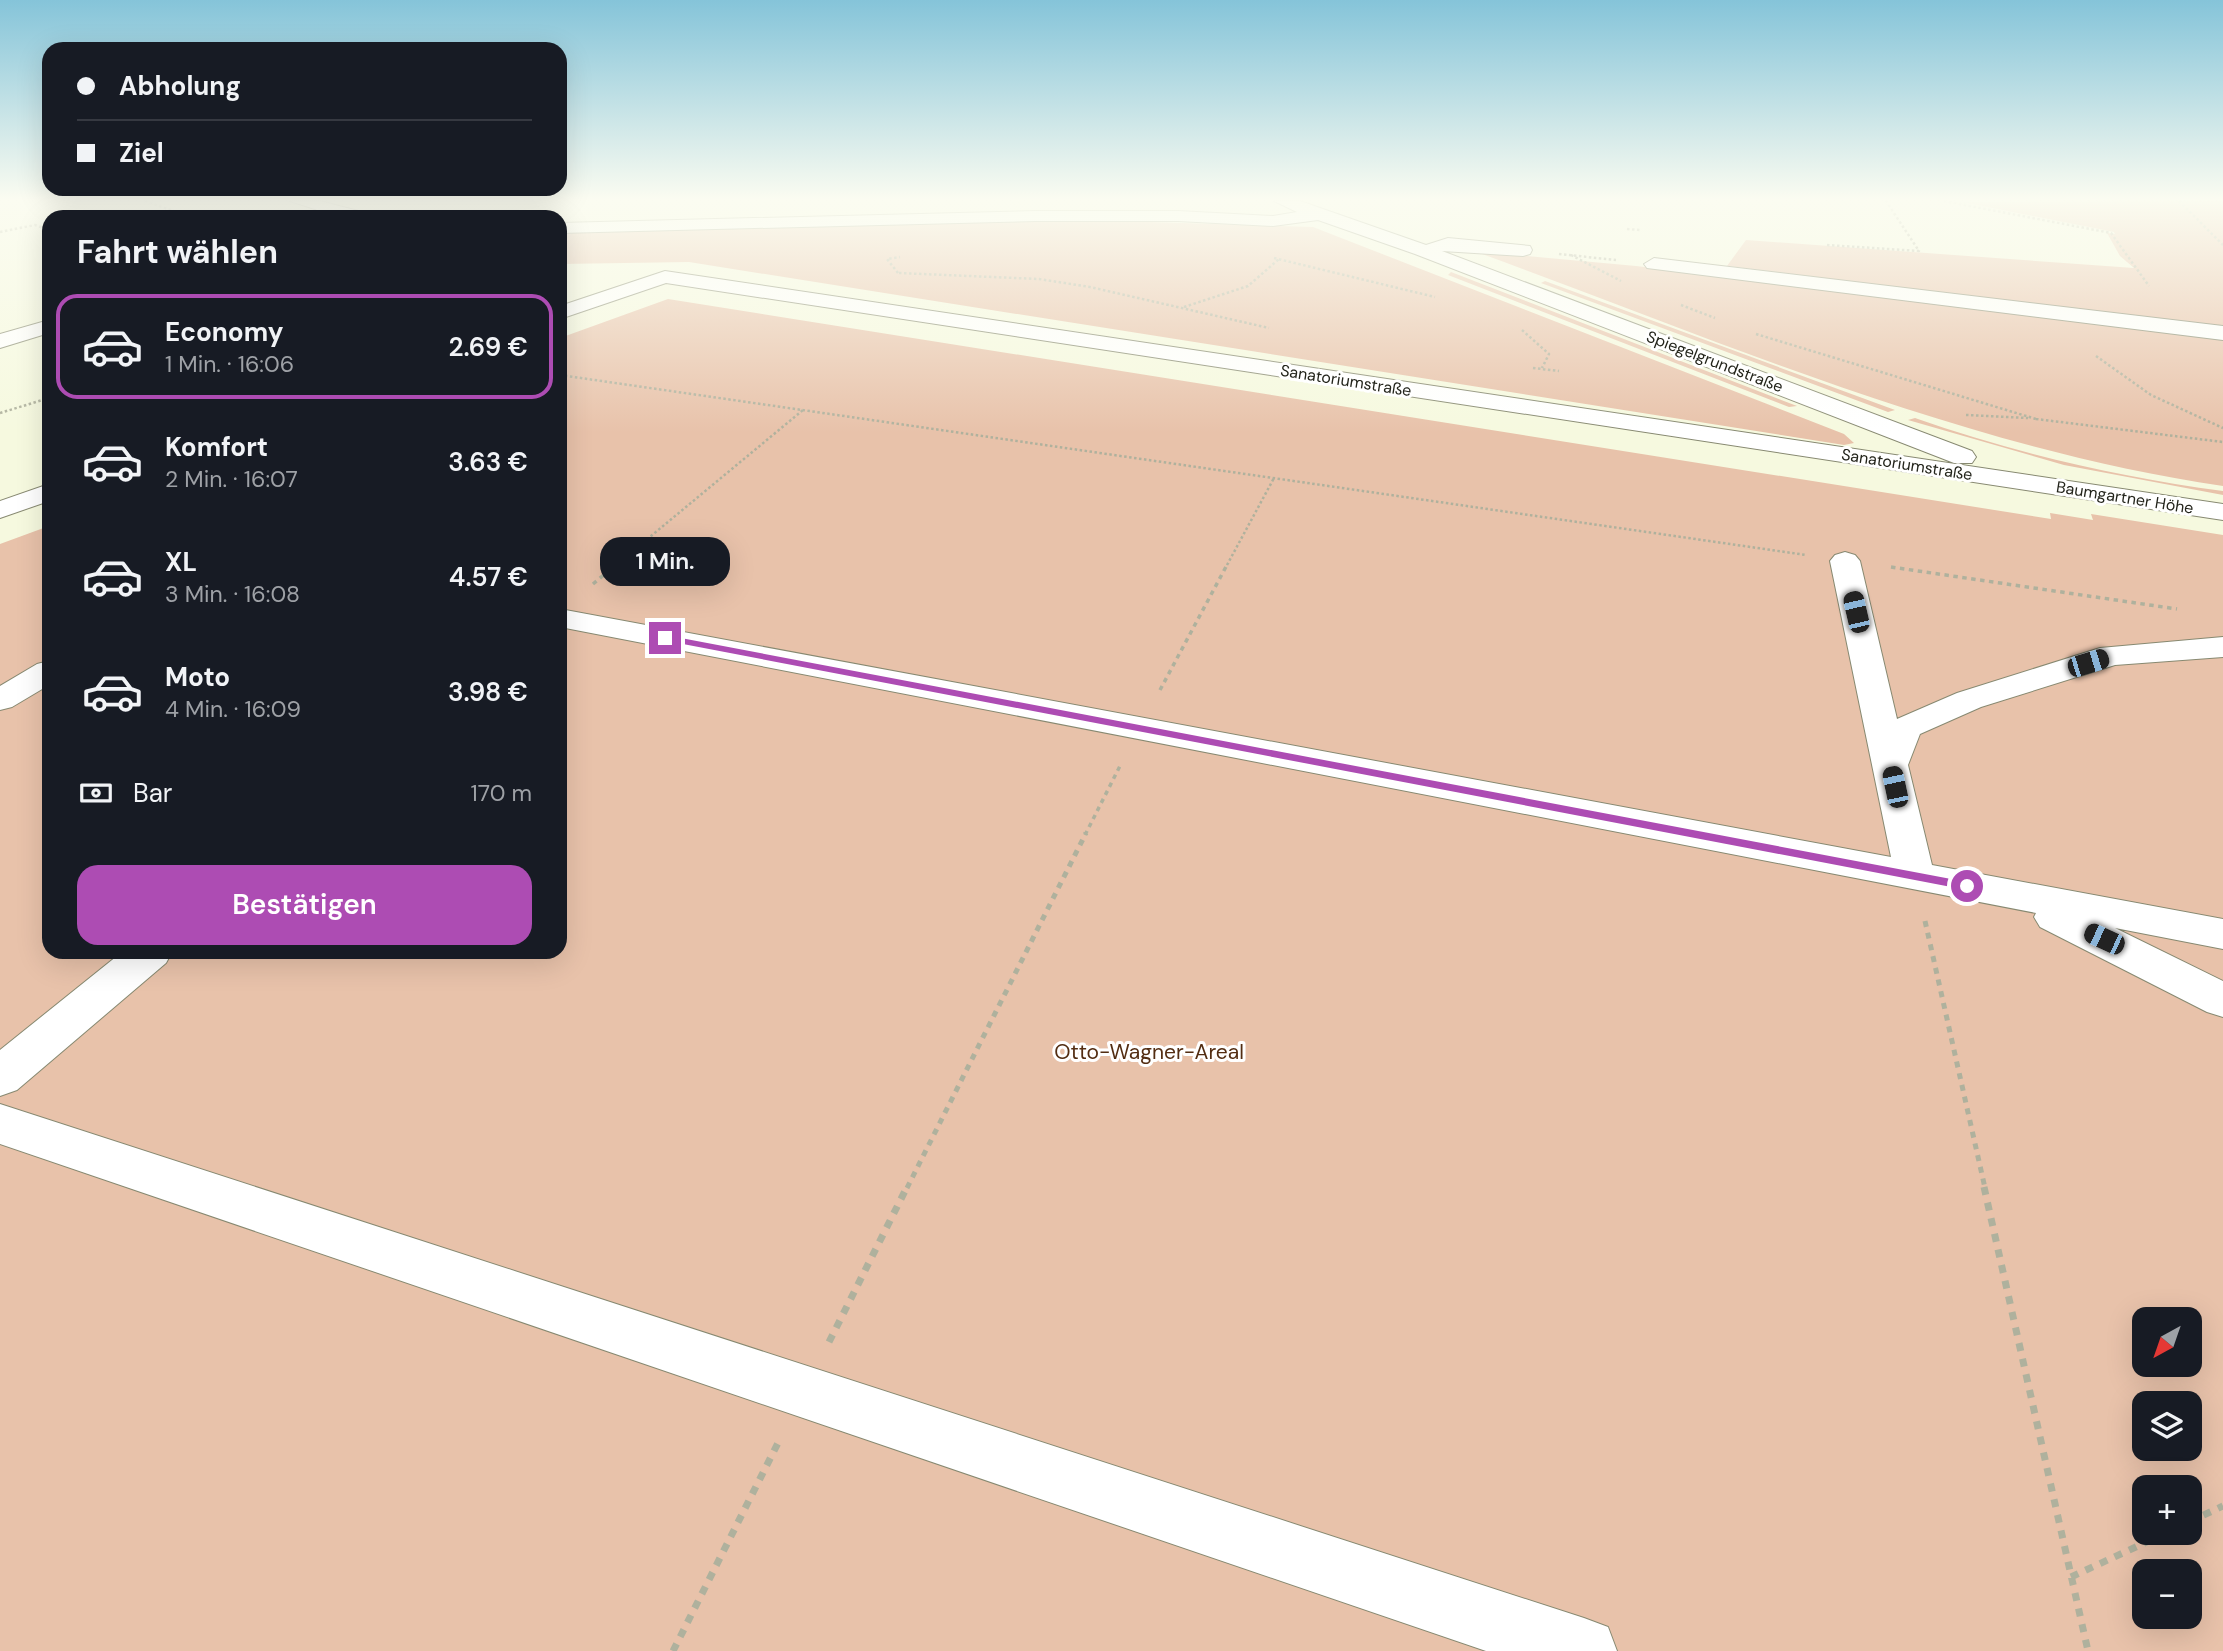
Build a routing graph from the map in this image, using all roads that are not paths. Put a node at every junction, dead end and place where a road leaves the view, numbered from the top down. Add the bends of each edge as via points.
1 (662, 278) edge
2 (672, 278) edge
3 (1496, 278) edge
4 (1769, 278) edge
5 (567, 311) edge
6 (42, 329) edge
7 (2223, 333) edge
8 (0, 341) edge
9 (2027, 482) junction
10 (42, 495) edge
11 (0, 510) edge
12 (2223, 512) edge
13 (1844, 561) road end
14 (567, 619) edge
15 (2223, 647) edge
16 (42, 675) edge
17 (0, 700) edge
18 (1890, 765) junction
19 (1915, 876) junction
20 (2223, 934) edge
21 (143, 959) edge
22 (2223, 1000) edge
23 (0, 1077) edge
24 (0, 1124) edge
25 (1584, 1651) edge

1 - 5 street, Sanatoriumstraße
2 - 9 street, Sanatoriumstraße
3 - 9 street, Spiegelgrundstraße
4 - 7 street
6 - 8 street
9 - 12 street, Baumgartner Höhe
10 - 11 street
13 - 18 street
14 - 19 street
15 - 18 street via 2112,655 1969,700 1905,728
16 - 17 street
18 - 19 street
19 - 20 street
19 - 22 street via 2055,917
21 - 23 street
24 - 25 street

